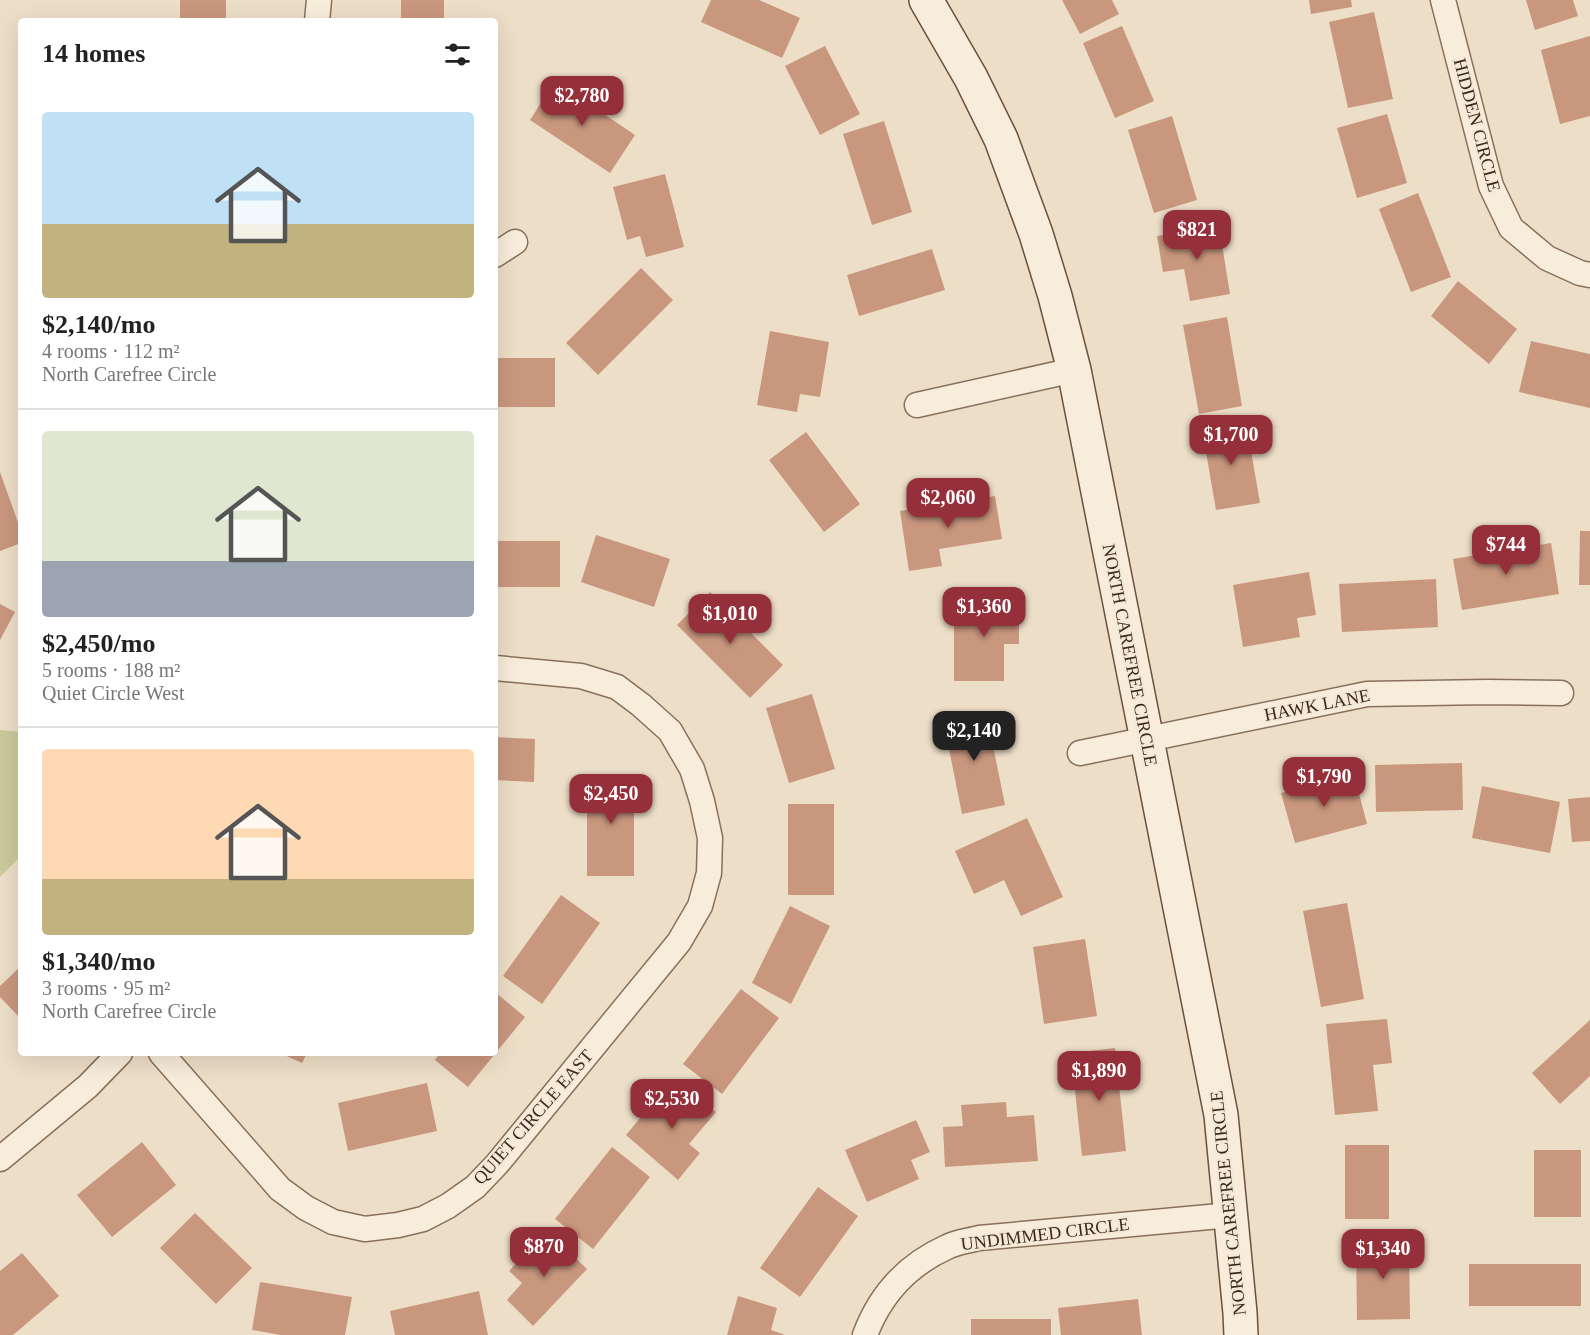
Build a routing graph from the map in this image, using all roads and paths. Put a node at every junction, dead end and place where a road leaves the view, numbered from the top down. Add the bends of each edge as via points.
1 (319, 0) edge
2 (927, 0) edge
3 (1443, 0) edge
4 (317, 18) edge
5 (1590, 275) edge
6 (1074, 370) junction
7 (917, 405) dead end
8 (498, 668) edge
9 (1561, 693) dead end
10 (1147, 739) junction
11 (1080, 753) dead end
12 (117, 1056) edge
13 (164, 1056) edge
14 (0, 1159) edge
15 (1231, 1215) junction
16 (865, 1335) edge
17 (1241, 1335) edge

1 - 4 street
2 - 6 main road, NORTH CAREFREE CIRCLE via 1001,138 1036,234
3 - 5 street, HIDDEN CIRCLE via 1491,186 1511,228 1547,258
6 - 7 street
6 - 10 main road, NORTH CAREFREE CIRCLE
8 - 13 street, QUIET CIRCLE EAST via 581,675 617,687 641,705 670,731 692,769 710,838 709,873 700,906 679,942 497,1164 475,1187 423,1219 365,1229 333,1222 280,1189
9 - 10 street, HAWK LANE via 1367,694
10 - 11 street, HAWK LANE
10 - 15 main road, NORTH CAREFREE CIRCLE via 1221,1115
12 - 14 street via 88,1086
15 - 16 street, UNDIMMED CIRCLE via 979,1238 948,1246 920,1262 893,1285
15 - 17 main road, NORTH CAREFREE CIRCLE

